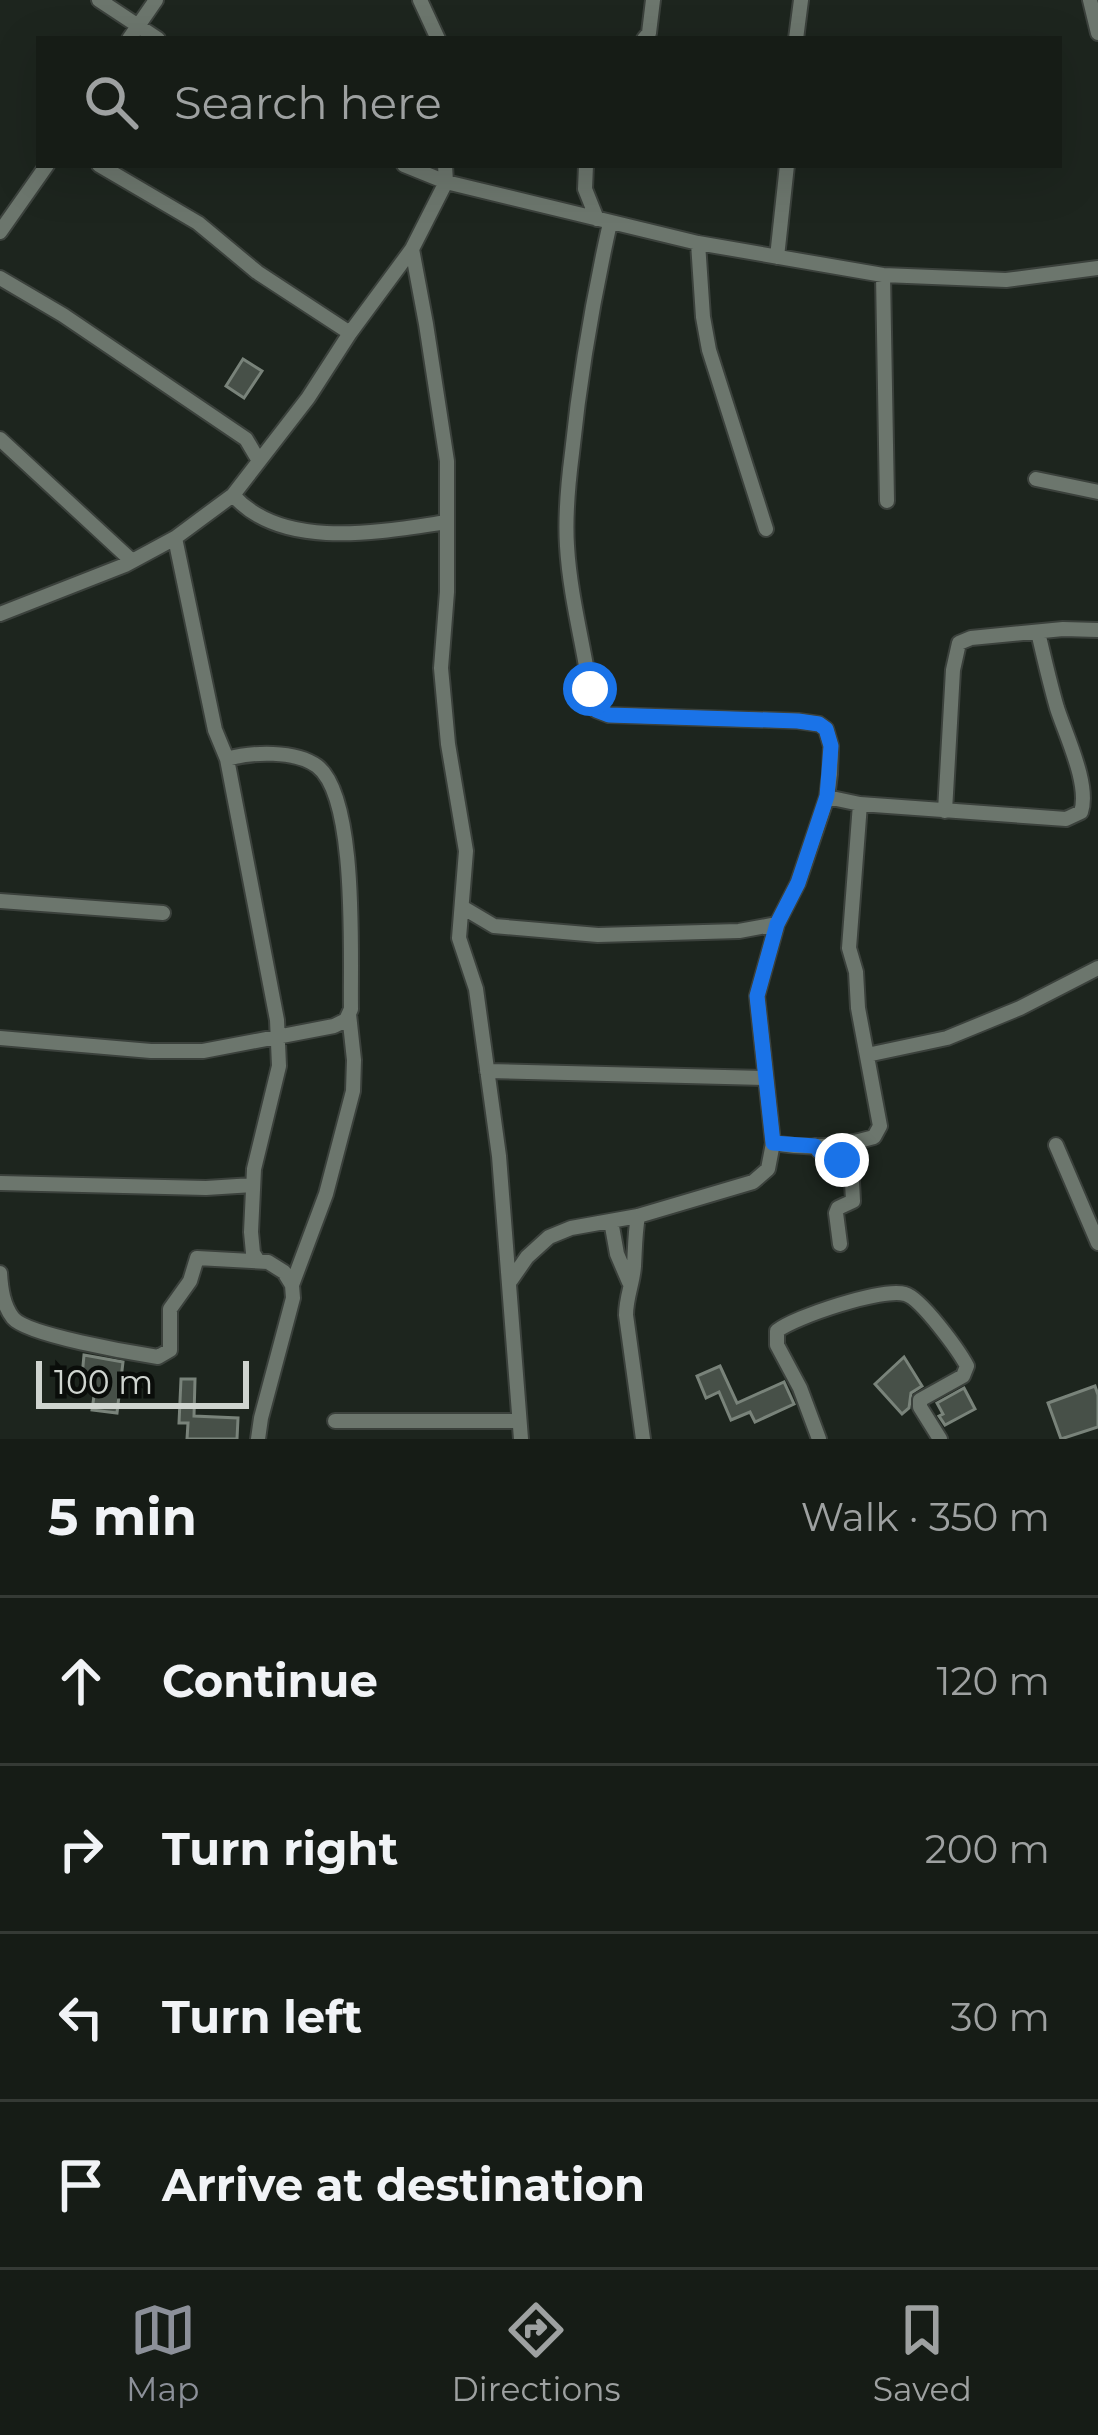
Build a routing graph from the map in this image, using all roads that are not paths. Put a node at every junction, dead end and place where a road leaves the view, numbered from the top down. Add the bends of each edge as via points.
1 (98, 0) edge
2 (156, 0) edge
3 (420, 0) edge
4 (653, 0) edge
5 (801, 0) edge
6 (1090, 0) edge
7 (134, 33) edge
8 (1098, 33) edge
9 (437, 36) edge
10 (646, 36) edge
11 (796, 36) edge
12 (45, 168) edge
13 (104, 168) edge
14 (411, 168) edge
15 (446, 168) edge
16 (586, 168) edge
17 (787, 168) edge
18 (446, 182) junction
19 (603, 221) junction
20 (0, 232) edge
21 (698, 243) junction
22 (412, 249) junction
23 (777, 256) junction
24 (1098, 268) edge
25 (883, 275) junction
26 (0, 278) edge
27 (350, 333) junction
28 (246, 439) junction
29 (0, 440) edge
30 (275, 441) junction
31 (259, 461) junction
32 (1036, 479) dead end
33 (1098, 492) edge
34 (232, 495) junction
35 (887, 501) dead end
36 (447, 522) junction
37 (766, 530) dead end
38 (175, 538) junction
39 (132, 561) junction
40 (0, 614) edge
41 (1098, 630) edge
42 (1038, 632) junction
43 (227, 759) junction
44 (827, 796) junction
45 (860, 804) junction
46 (944, 811) junction
47 (0, 901) edge
48 (462, 908) junction
49 (163, 914) dead end
50 (777, 924) junction
51 (1098, 968) edge
52 (349, 1014) junction
53 (278, 1037) junction
54 (0, 1038) edge
55 (867, 1055) junction
56 (488, 1071) junction
57 (766, 1078) junction
58 (773, 1143) junction
59 (1056, 1145) dead end
60 (815, 1146) junction
61 (0, 1183) edge
62 (254, 1185) junction
63 (638, 1216) junction
64 (611, 1221) junction
65 (1098, 1243) edge
66 (840, 1244) dead end
67 (258, 1261) junction
68 (0, 1274) edge
69 (511, 1280) junction
70 (629, 1282) junction
71 (292, 1285) junction
72 (335, 1421) dead end
73 (519, 1421) junction
74 (258, 1439) edge
75 (521, 1439) edge
76 (643, 1439) edge
77 (819, 1439) edge
78 (940, 1439) edge

1 - 7 street
2 - 7 street
3 - 9 street
4 - 10 street
5 - 11 street
6 - 8 street
12 - 20 street
13 - 27 street via 198,223
14 - 18 street
15 - 18 street
16 - 19 street via 586,189
17 - 23 street
18 - 19 street
18 - 22 street
19 - 21 street
19 - 44 street via 566,502 592,702 609,715 819,724 831,746
21 - 23 street
21 - 37 street via 709,350
22 - 27 street
22 - 36 street via 443,435
23 - 25 street
24 - 25 street via 1006,280
25 - 35 street
26 - 28 street
27 - 30 street
28 - 30 street
28 - 31 street
29 - 39 street
30 - 31 street
31 - 34 street
32 - 33 street
34 - 36 street via 260,519 311,530
34 - 38 street
36 - 48 street via 441,668 466,851
38 - 39 street
38 - 43 street
39 - 40 street
41 - 42 street
42 - 46 street via 958,643
42 - 46 street via 1081,812 1066,819
43 - 52 street via 303,760 327,780 347,845
43 - 53 street
44 - 45 street
44 - 50 street
45 - 46 street
45 - 55 street via 849,948
47 - 49 street
48 - 50 street via 494,926 598,935
48 - 56 street via 461,950 476,989
50 - 57 street via 757,996
51 - 55 street via 947,1038
52 - 53 street via 334,1026
52 - 71 street via 353,1091
53 - 54 street via 203,1051
53 - 62 street
55 - 60 street via 878,1132
56 - 57 street
56 - 69 street
57 - 58 street
58 - 60 street
58 - 63 street via 768,1169 753,1182
59 - 65 street
60 - 66 street via 842,1160 852,1182 853,1201 836,1213
61 - 62 street
62 - 67 street
63 - 64 street
63 - 70 street
64 - 69 street via 549,1237
64 - 70 street
67 - 68 street via 197,1258 170,1309 170,1349 158,1358 20,1324
67 - 71 street via 284,1272
69 - 73 street
70 - 76 street via 626,1316
71 - 74 street
72 - 73 street
73 - 75 street
77 - 78 street via 777,1331 892,1293 918,1302 967,1366 920,1400

